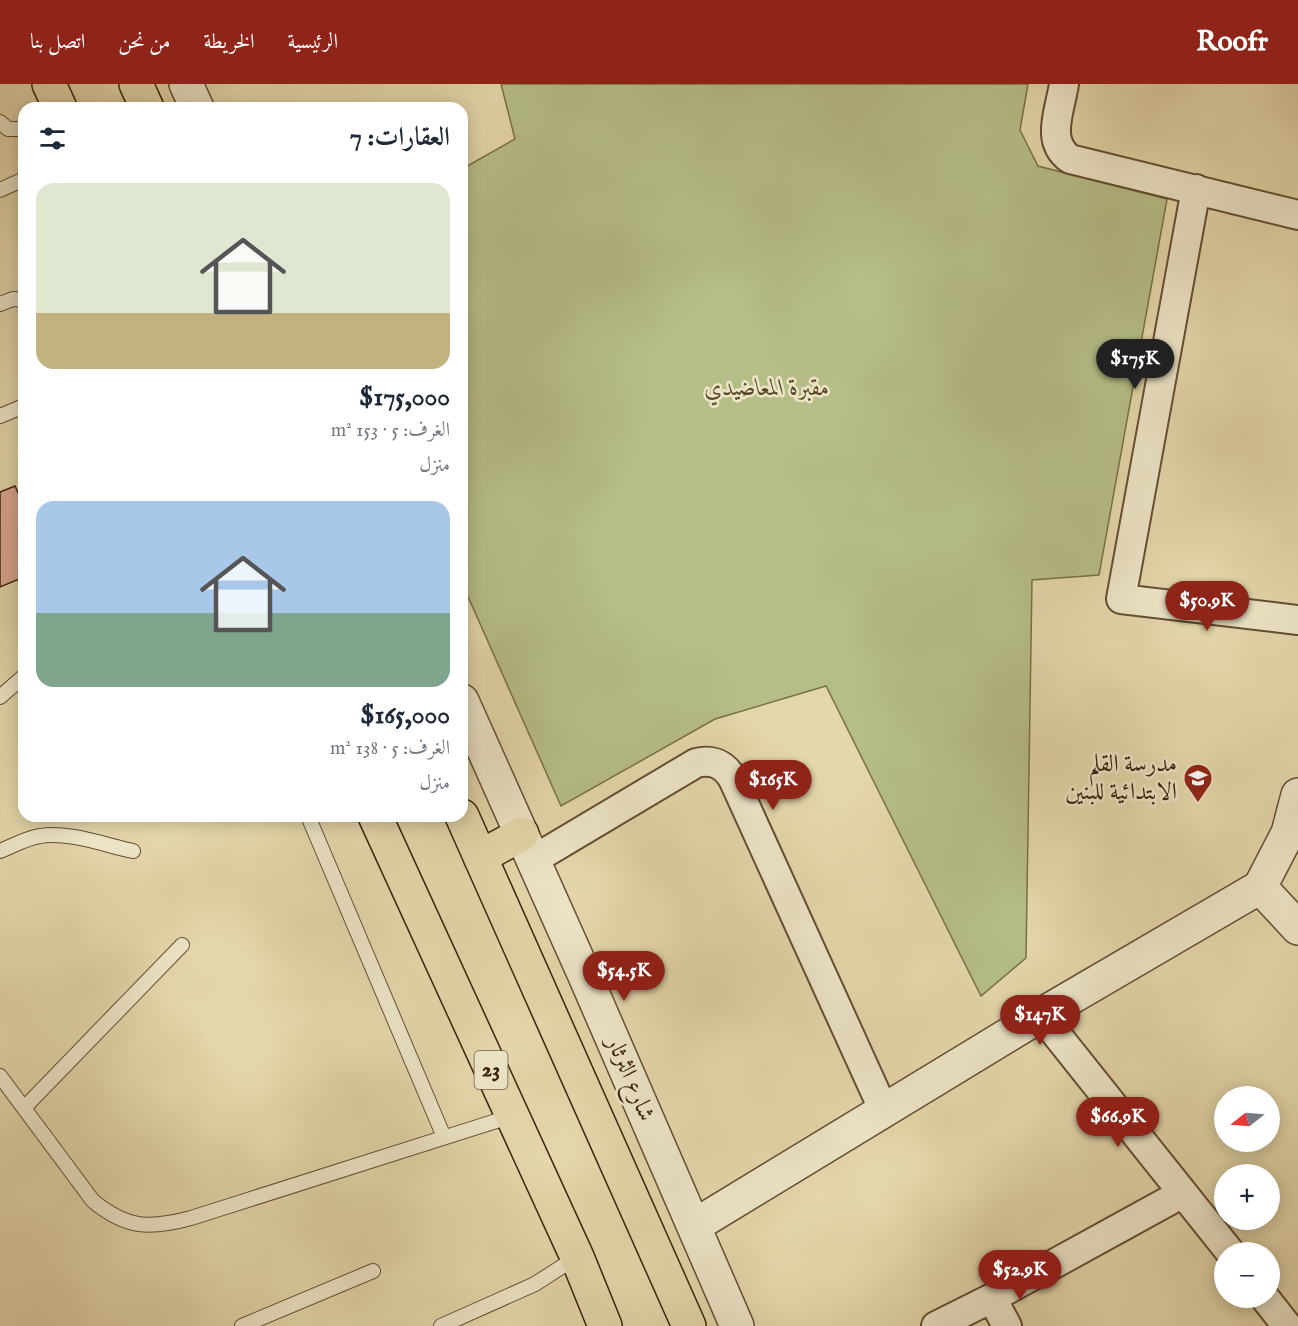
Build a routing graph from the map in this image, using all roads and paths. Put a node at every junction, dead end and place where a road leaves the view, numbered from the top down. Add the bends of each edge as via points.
1 (50, 84) edge
2 (136, 84) edge
3 (186, 84) edge
4 (1064, 84) edge
5 (58, 102) edge
6 (144, 102) edge
7 (194, 102) edge
8 (0, 122) edge
9 (18, 129) edge
10 (18, 181) edge
11 (1196, 189) junction
12 (0, 190) edge
13 (1298, 215) edge
14 (18, 299) edge
15 (0, 304) edge
16 (18, 408) edge
17 (0, 416) edge
18 (1298, 620) edge
19 (18, 681) edge
20 (0, 697) edge
21 (468, 714) edge
22 (1298, 795) edge
23 (311, 822) edge
24 (378, 822) edge
25 (465, 822) edge
26 (527, 847) junction
27 (0, 851) edge
28 (133, 851) dead end
29 (480, 857) junction
30 (1260, 887) junction
31 (1298, 928) edge
32 (182, 945) dead end
33 (1041, 1015) junction
34 (0, 1076) edge
35 (24, 1108) junction
36 (884, 1111) junction
37 (512, 1116) junction
38 (444, 1137) junction
39 (1183, 1193) junction
40 (694, 1226) junction
41 (1222, 1242) edge
42 (577, 1257) junction
43 (373, 1270) dead end
44 (992, 1298) junction
45 (1273, 1308) edge
46 (466, 1321) edge
47 (242, 1326) edge
48 (441, 1326) edge
49 (605, 1326) edge
50 (689, 1326) edge
51 (737, 1326) edge
52 (936, 1326) edge
53 (1007, 1326) edge
54 (1287, 1326) edge

1 - 5 main road
2 - 6 main road
3 - 7 street
4 - 11 street via 1055,135 1062,153 1080,162
8 - 9 lane via 8,129
10 - 12 lane
11 - 13 street
11 - 18 street via 1121,599
14 - 15 lane
16 - 17 lane
19 - 20 lane
21 - 26 street, شارع الثرثار
22 - 30 street via 1288,833
23 - 38 lane
24 - 37 main road, 23
25 - 29 main road, شارع الثرثار
26 - 29 main road
26 - 36 street via 696,763 722,765 733,779
26 - 40 street, شارع الثرثار
27 - 28 lane via 33,837 50,835
29 - 50 main road, شارع الثرثار
30 - 31 street
30 - 33 street
32 - 35 lane
33 - 36 street
33 - 39 street
34 - 35 lane
35 - 38 lane via 93,1202 129,1223 150,1226 191,1218
36 - 40 street
37 - 38 lane
37 - 42 main road, 23
39 - 41 street
39 - 44 street
40 - 51 street, شارع الثرثار
42 - 46 lane
42 - 49 main road, 23
43 - 47 lane
44 - 52 street
44 - 53 street
45 - 54 street
46 - 48 lane

